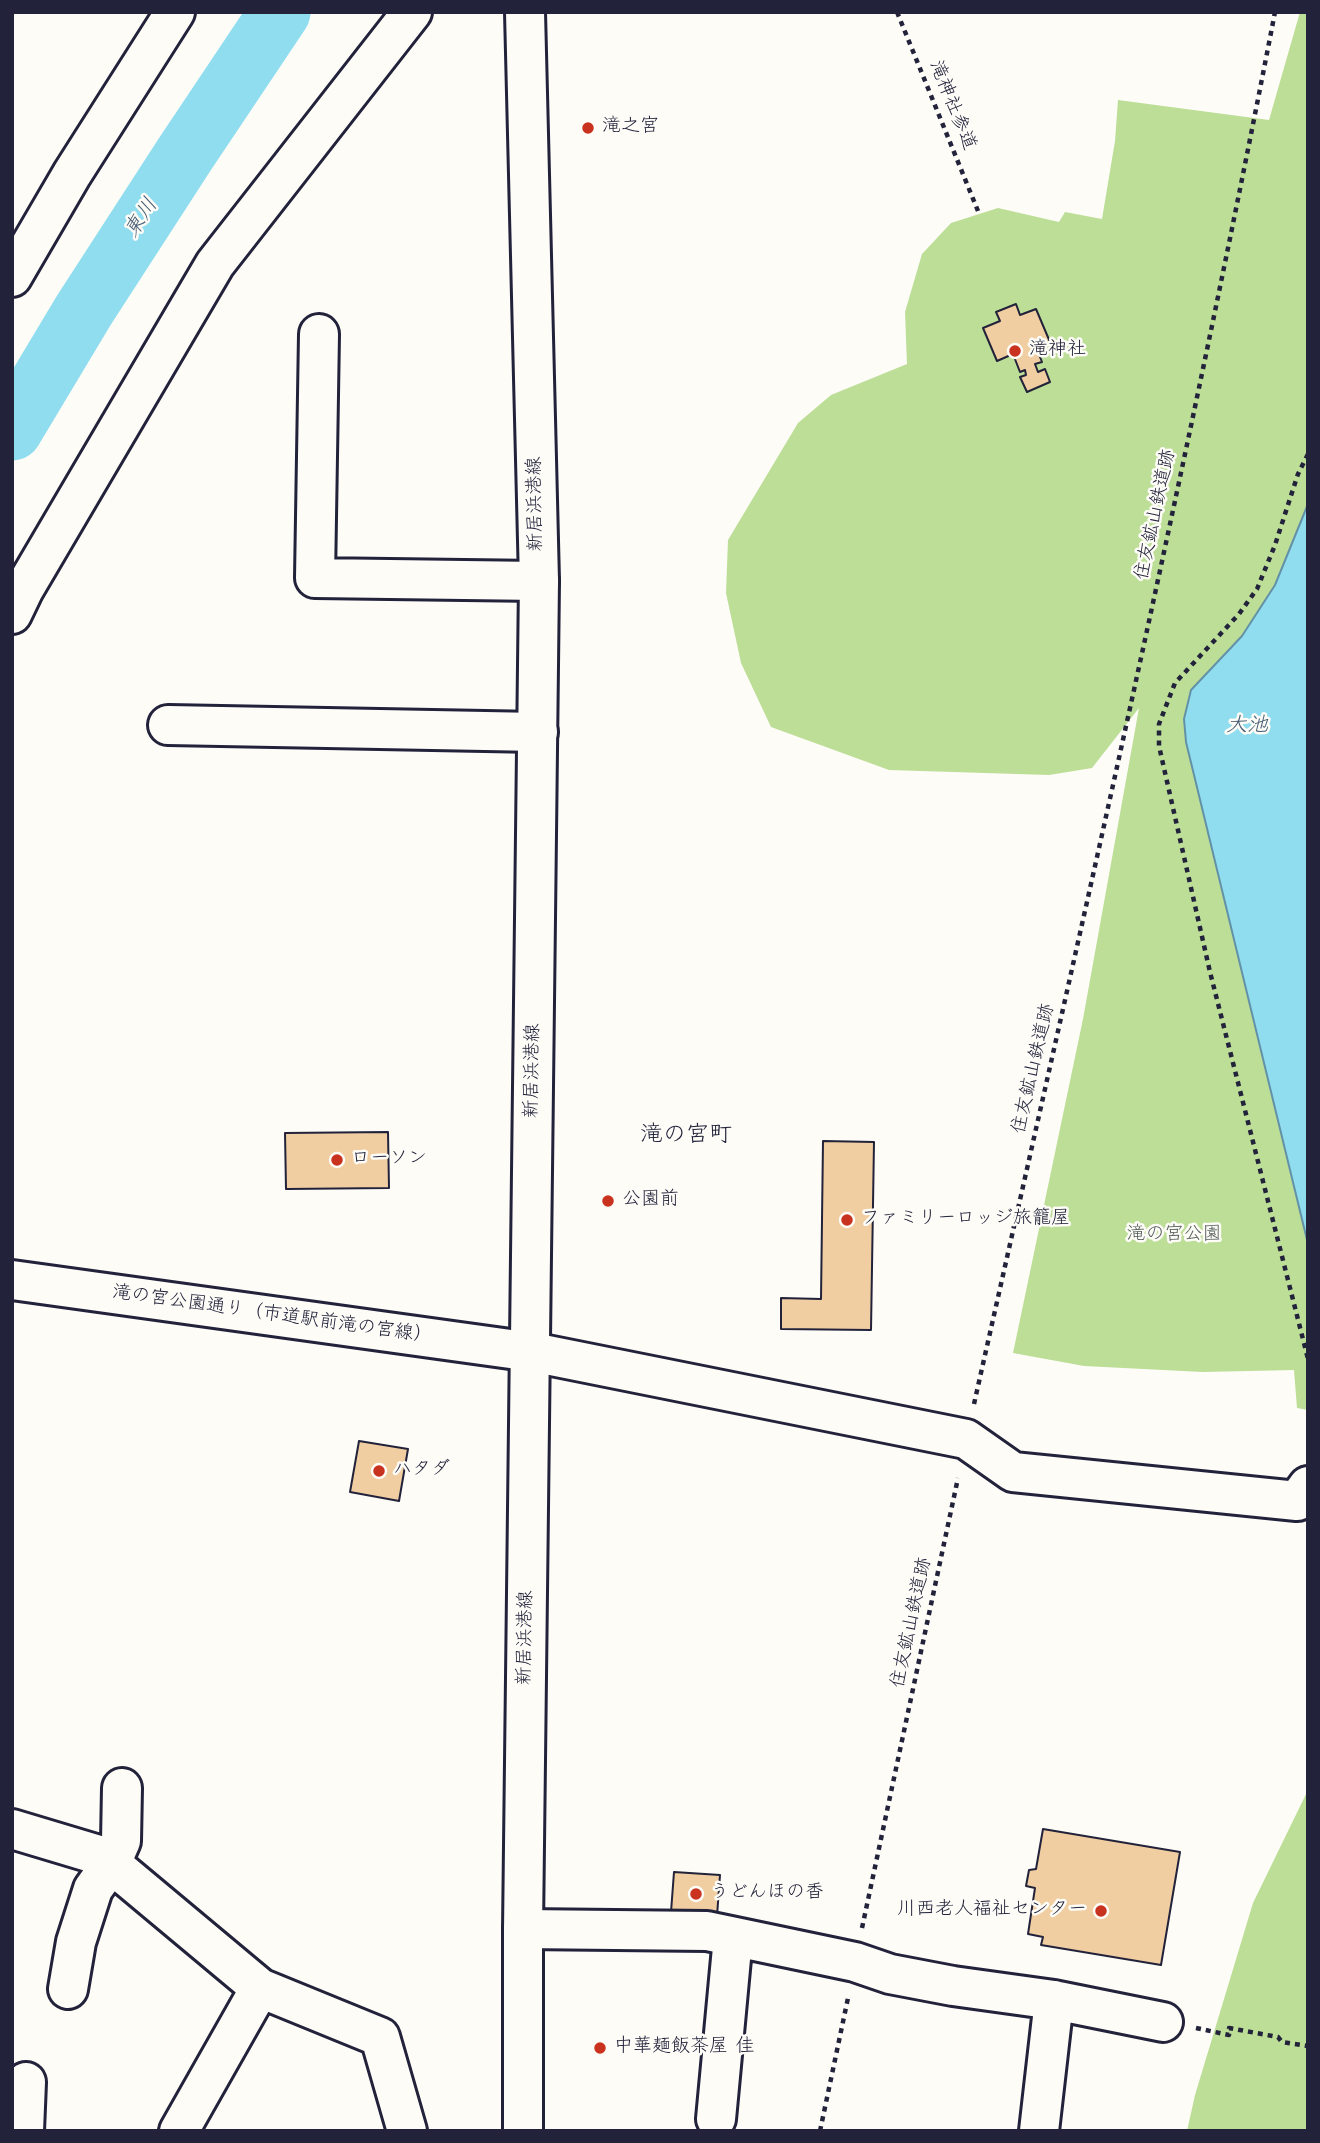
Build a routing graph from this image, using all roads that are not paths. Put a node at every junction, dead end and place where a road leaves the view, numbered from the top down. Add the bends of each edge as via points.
1 (175, 12) edge
2 (412, 12) edge
3 (525, 12) edge
4 (12, 277) edge
5 (319, 334) dead end
6 (539, 581) junction
7 (12, 614) edge
8 (168, 725) dead end
9 (538, 732) junction
10 (12, 1280) edge
11 (532, 1352) junction
12 (1308, 1486) edge
13 (122, 1788) dead end
14 (12, 1829) edge
15 (111, 1864) junction
16 (523, 1929) junction
17 (733, 1937) junction
18 (260, 1988) junction
19 (68, 1989) dead end
20 (1054, 2000) junction
21 (1163, 2022) road end
22 (26, 2082) dead end
23 (716, 2119) dead end
24 (24, 2131) edge
25 (179, 2131) edge
26 (407, 2131) edge
27 (523, 2131) edge
28 (1039, 2131) edge

1 - 4 street
2 - 7 street via 215,264
3 - 6 street, 新居浜港線
5 - 6 street via 315,578
6 - 9 street, 新居浜港線
8 - 9 street
9 - 11 street, 新居浜港線
10 - 11 street, 滝の宮公園通り（市道駅前滝の宮線）
11 - 12 street, 滝の宮公園通り（市道駅前滝の宮線） via 966,1439 1013,1472 1297,1501
11 - 16 street, 新居浜港線
13 - 15 street via 121,1841
14 - 15 street via 102,1856
15 - 18 street
15 - 19 street via 93,1889 76,1942
16 - 17 street via 707,1931
16 - 27 street, 新居浜港線
17 - 20 street via 855,1962 890,1974
17 - 23 street
18 - 25 street
18 - 26 street via 380,2037
20 - 21 street
20 - 28 street
22 - 24 street

